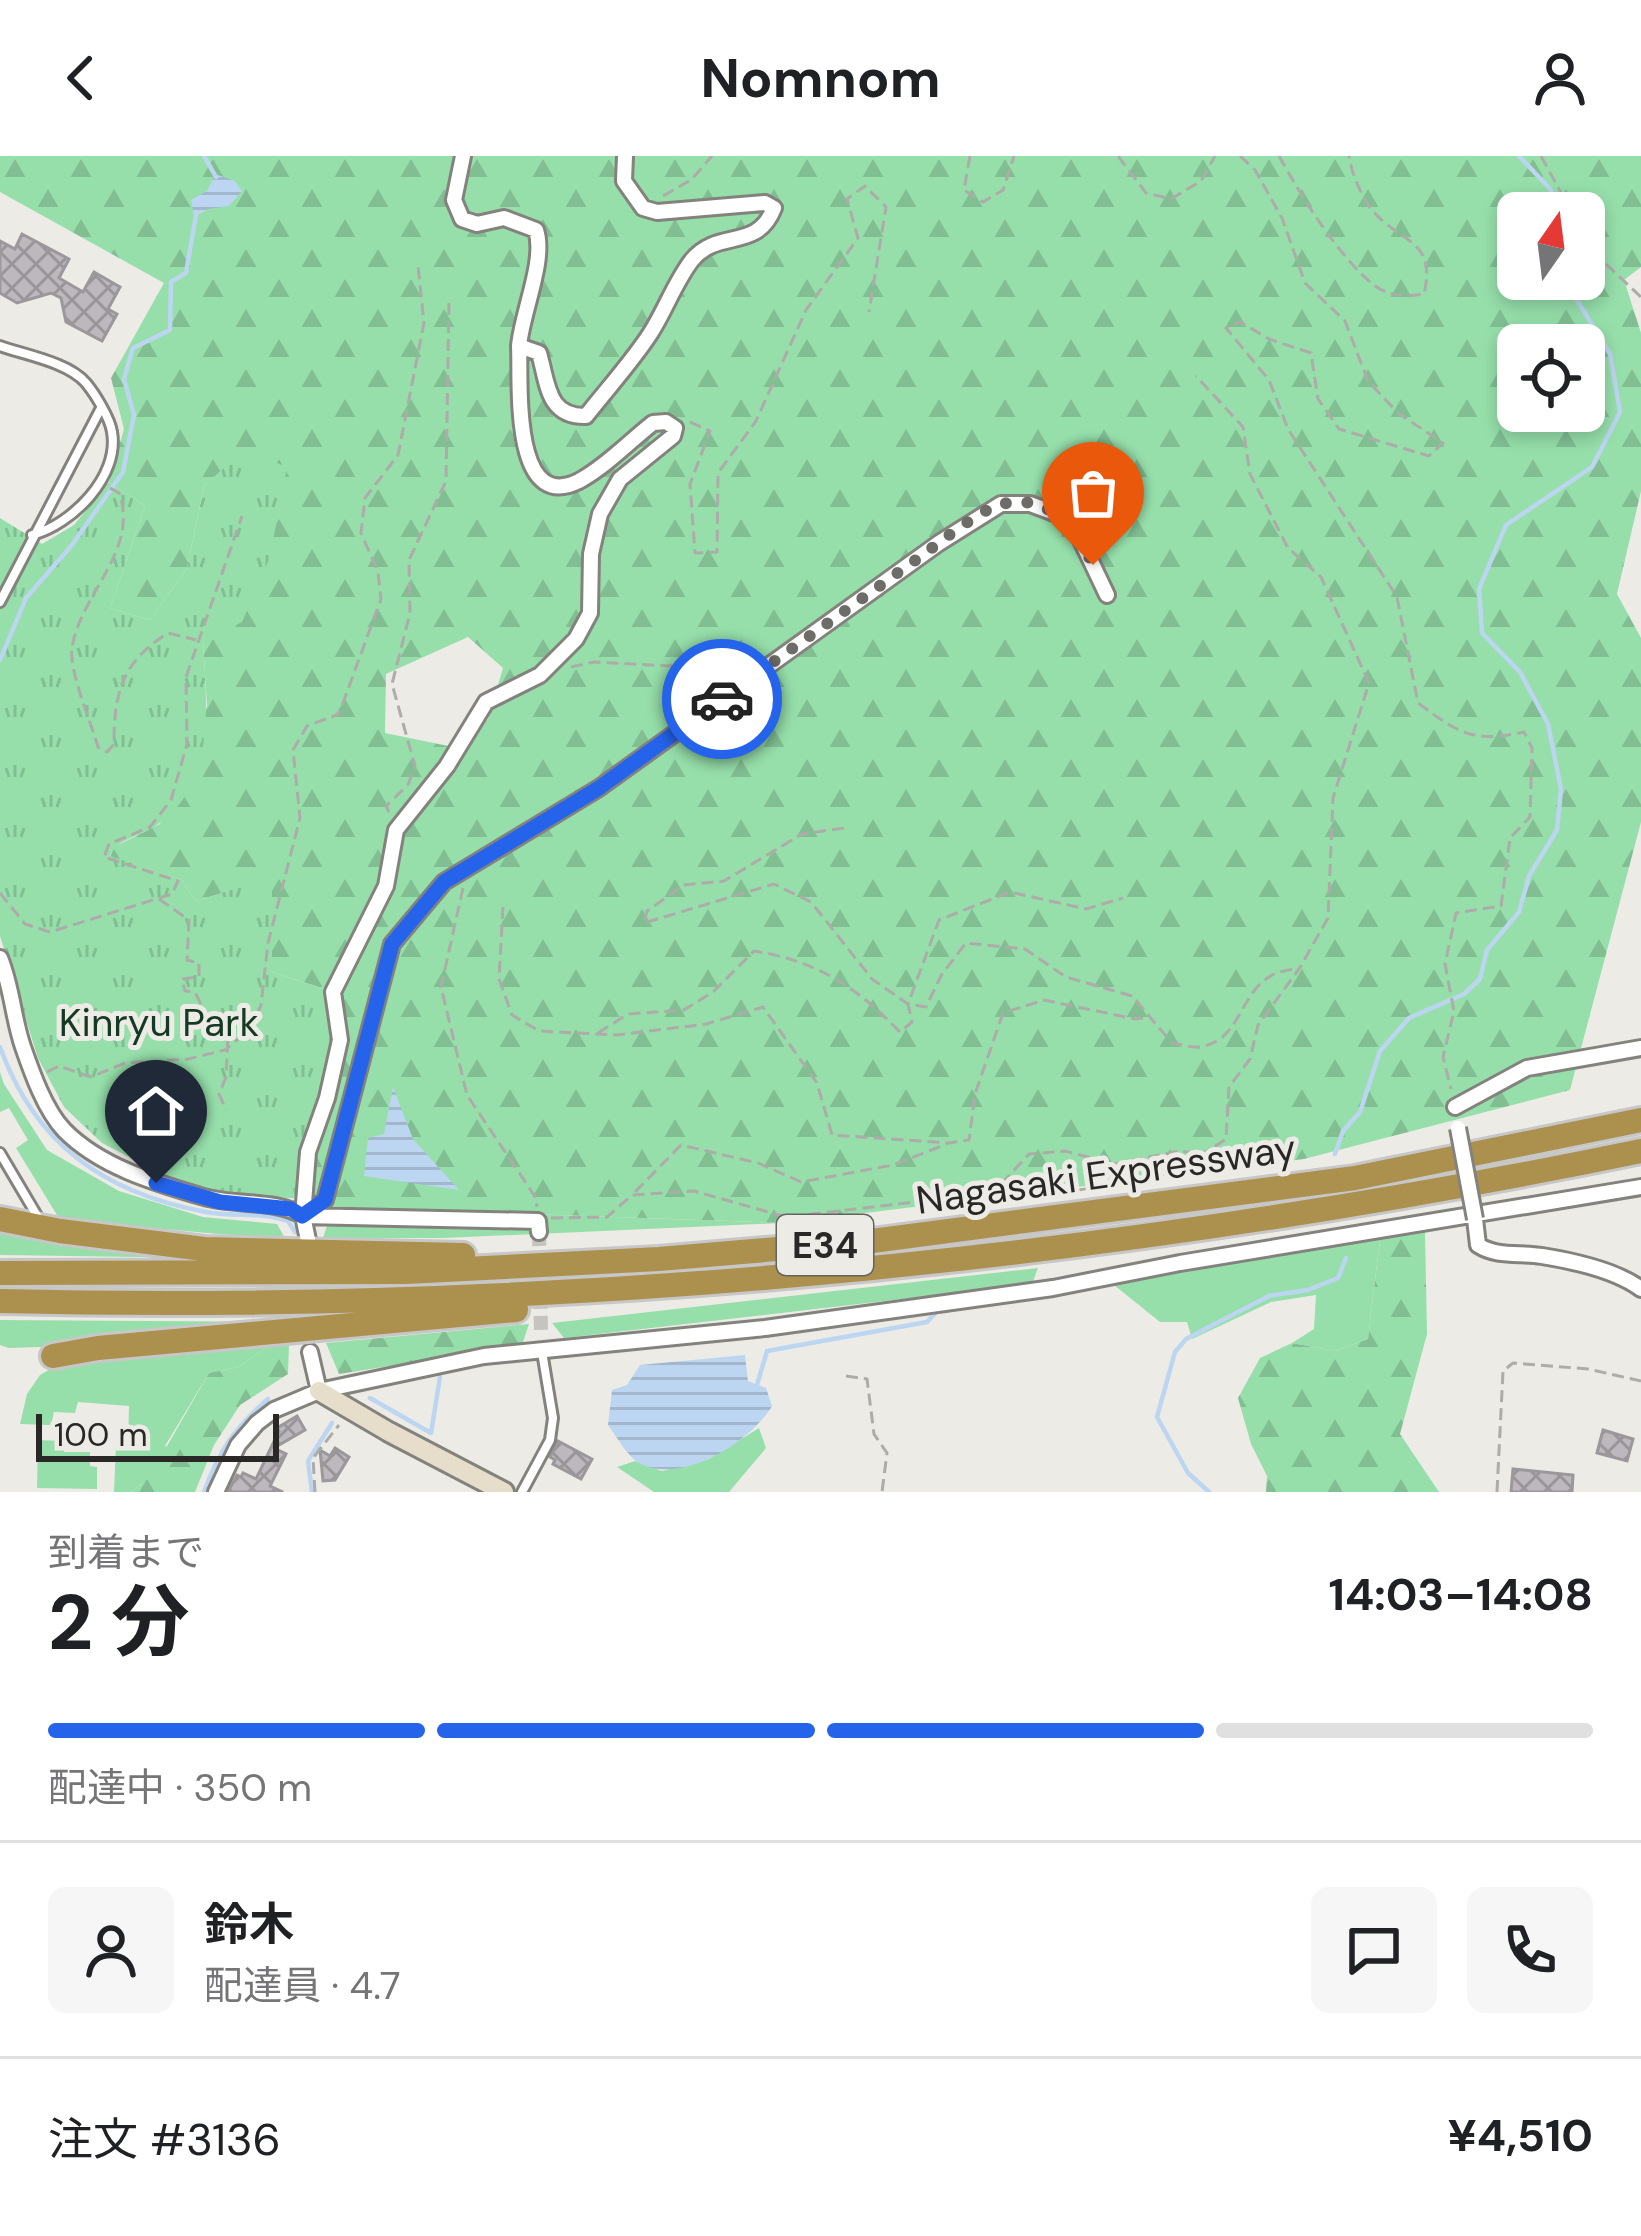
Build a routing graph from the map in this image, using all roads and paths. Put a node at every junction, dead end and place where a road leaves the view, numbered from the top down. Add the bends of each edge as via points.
1 (463, 156) edge
2 (625, 156) edge
3 (712, 156) edge
4 (970, 156) edge
5 (1014, 156) edge
6 (1118, 156) edge
7 (1216, 156) edge
8 (1240, 156) edge
9 (1279, 156) edge
10 (1349, 156) edge
11 (1541, 156) edge
12 (1561, 192) edge
13 (643, 208) junction
14 (1605, 263) edge
15 (418, 266) dead end
16 (1641, 297) edge
17 (449, 302) dead end
18 (869, 313) dead end
19 (0, 346) edge
20 (519, 346) junction
21 (1196, 376) dead end
22 (101, 408) junction
23 (675, 428) junction
24 (106, 485) dead end
25 (242, 516) dead end
26 (32, 535) junction
27 (1107, 595) dead end
28 (0, 602) edge
29 (196, 640) junction
30 (715, 647) dead end
31 (540, 675) junction
32 (844, 828) dead end
33 (396, 830) junction
34 (467, 868) junction
35 (0, 893) edge
36 (1123, 898) dead end
37 (160, 899) junction
38 (503, 907) dead end
39 (0, 958) edge
40 (1299, 969) junction
41 (908, 1004) junction
42 (1151, 1016) junction
43 (597, 1034) junction
44 (1641, 1048) edge
45 (225, 1049) junction
46 (34, 1078) junction
47 (1455, 1107) joint
48 (226, 1110) dead end
49 (1641, 1120) edge
50 (1457, 1128) dead end
51 (949, 1143) junction
52 (1641, 1151) edge
53 (0, 1153) edge
54 (1205, 1154) junction
55 (1641, 1186) edge
56 (632, 1195) junction
57 (1039, 1203) dead end
58 (302, 1216) junction
59 (0, 1219) edge
60 (538, 1226) junction
61 (44, 1228) junction
62 (308, 1240) dead end
63 (659, 1259) junction
64 (876, 1269) junction
65 (0, 1273) edge
66 (1641, 1289) edge
67 (0, 1301) edge
68 (541, 1332) tunnel mouth
69 (542, 1349) junction
70 (310, 1352) dead end
71 (53, 1356) dead end
72 (846, 1376) dead end
73 (1641, 1381) edge
74 (320, 1390) junction
75 (350, 1411) junction
76 (216, 1492) edge
77 (315, 1492) edge
78 (504, 1492) edge
79 (522, 1492) edge
80 (882, 1492) edge
81 (1497, 1492) edge

1 - 20 street via 454,200 462,219 504,218 536,230 541,244
2 - 13 street via 624,181
3 - 13 path via 691,180
4 - 5 path via 964,190 983,202 1003,190
6 - 7 path via 1146,193 1171,200 1201,181
8 - 47 path via 1282,218 1305,283 1345,321 1368,381 1442,443 1429,456 1340,429 1318,399 1311,353 1240,322 1226,328 1269,380 1288,428 1397,597 1418,703 1460,734 1490,740 1524,733 1532,748 1530,817 1510,838 1501,906 1456,913 1444,964 1454,1011 1443,1057
9 - 10 path via 1372,285 1403,298 1424,294 1430,271 1418,246 1372,210
11 - 12 path
13 - 20 street via 774,208 752,236 717,242 694,257 649,335 586,416 555,407 539,353
14 - 16 path
15 - 45 path via 424,322 398,455 365,498 361,533 381,599 339,714 307,726 293,750 300,818 261,1005 250,1029
17 - 33 path via 446,481 409,560 410,613 392,683 415,766 386,806
18 - 23 path via 886,207 865,186 847,199 858,238 806,310 756,421 718,473 718,552 695,554 690,484 710,431 689,421
19 - 22 lane via 74,374
20 - 23 street via 523,450 535,473 557,485 577,482 653,423
21 - 40 path via 1243,428 1250,474 1288,548 1321,577 1369,683 1333,798 1328,918
22 - 26 lane
22 - 26 lane via 112,431 101,478 70,518
23 - 31 street via 620,479 600,514 590,613
24 - 29 path via 126,511 120,545 71,654 98,747 107,752 114,744 114,699 140,651 168,633
25 - 29 path
26 - 28 lane
27 - 34 street via 1060,514 1000,504 599,788
29 - 37 path via 186,677 187,744 171,800 150,827 109,844 104,857 178,881
30 - 31 path via 670,666 594,662
31 - 33 street via 486,702
32 - 41 path via 802,834 724,881 683,886 647,911 644,922 774,884 811,902 872,979
33 - 58 street via 386,886 333,992 340,1040 308,1152
34 - 58 street via 444,882 392,944 325,1200
34 - 60 path via 441,987 467,1095 536,1198
35 - 37 path via 25,924 50,932
36 - 41 path via 1086,909 1010,892 939,920
37 - 45 path via 189,920 188,960 199,964 199,977 182,980 185,992 195,992 206,1015 217,1011 222,1020 209,1030 214,1038 228,1036
38 - 43 path via 500,979 512,1016 539,1031
39 - 46 street
40 - 42 path via 1275,970 1250,992 1227,1035 1200,1047 1172,1043
40 - 54 path via 1258,1025 1250,1059 1229,1087 1226,1138
41 - 42 path via 926,1007 966,944 1025,949 1066,977 1132,996
41 - 43 path via 912,1022 900,1031 862,993 790,957 754,951 685,1010 628,1014
42 - 51 path via 1044,1000 1003,1013 975,1094 969,1140
43 - 51 path via 706,1024 763,1007 817,1083 832,1135
44 - 47 street via 1527,1068
45 - 46 path via 125,1063 91,1077 59,1066
45 - 48 path via 219,1094
46 - 58 street via 62,1128 104,1160 220,1202
49 - 63 highway, Nagasaki Expressway / E34 via 1355,1178 984,1229
50 - 66 street, bridge via 1478,1245 1542,1256
51 - 56 path via 893,1166 801,1182 681,1145
52 - 64 highway, Nagasaki Expressway / E34 via 1229,1225
53 - 61 lane
54 - 56 path via 1180,1150 1115,1164 1065,1151 1029,1154 993,1193 786,1216 694,1191
54 - 57 path via 1097,1190 1048,1193
55 - 69 street via 1031,1292
56 - 60 path via 607,1217
58 - 60 street
58 - 62 street
59 - 61 highway
61 - 63 highway via 204,1249
63 - 65 highway, Nagasaki Expressway / E34 via 383,1272
64 - 67 highway, Nagasaki Expressway / E34 via 561,1294
64 - 71 highway
68 - 69 street
69 - 74 street
69 - 79 lane via 550,1440
70 - 74 street
72 - 80 path via 867,1379 874,1434 887,1453
73 - 81 path via 1513,1363 1503,1371
74 - 75 street
74 - 76 street via 257,1423
75 - 77 path via 313,1458
75 - 78 street

